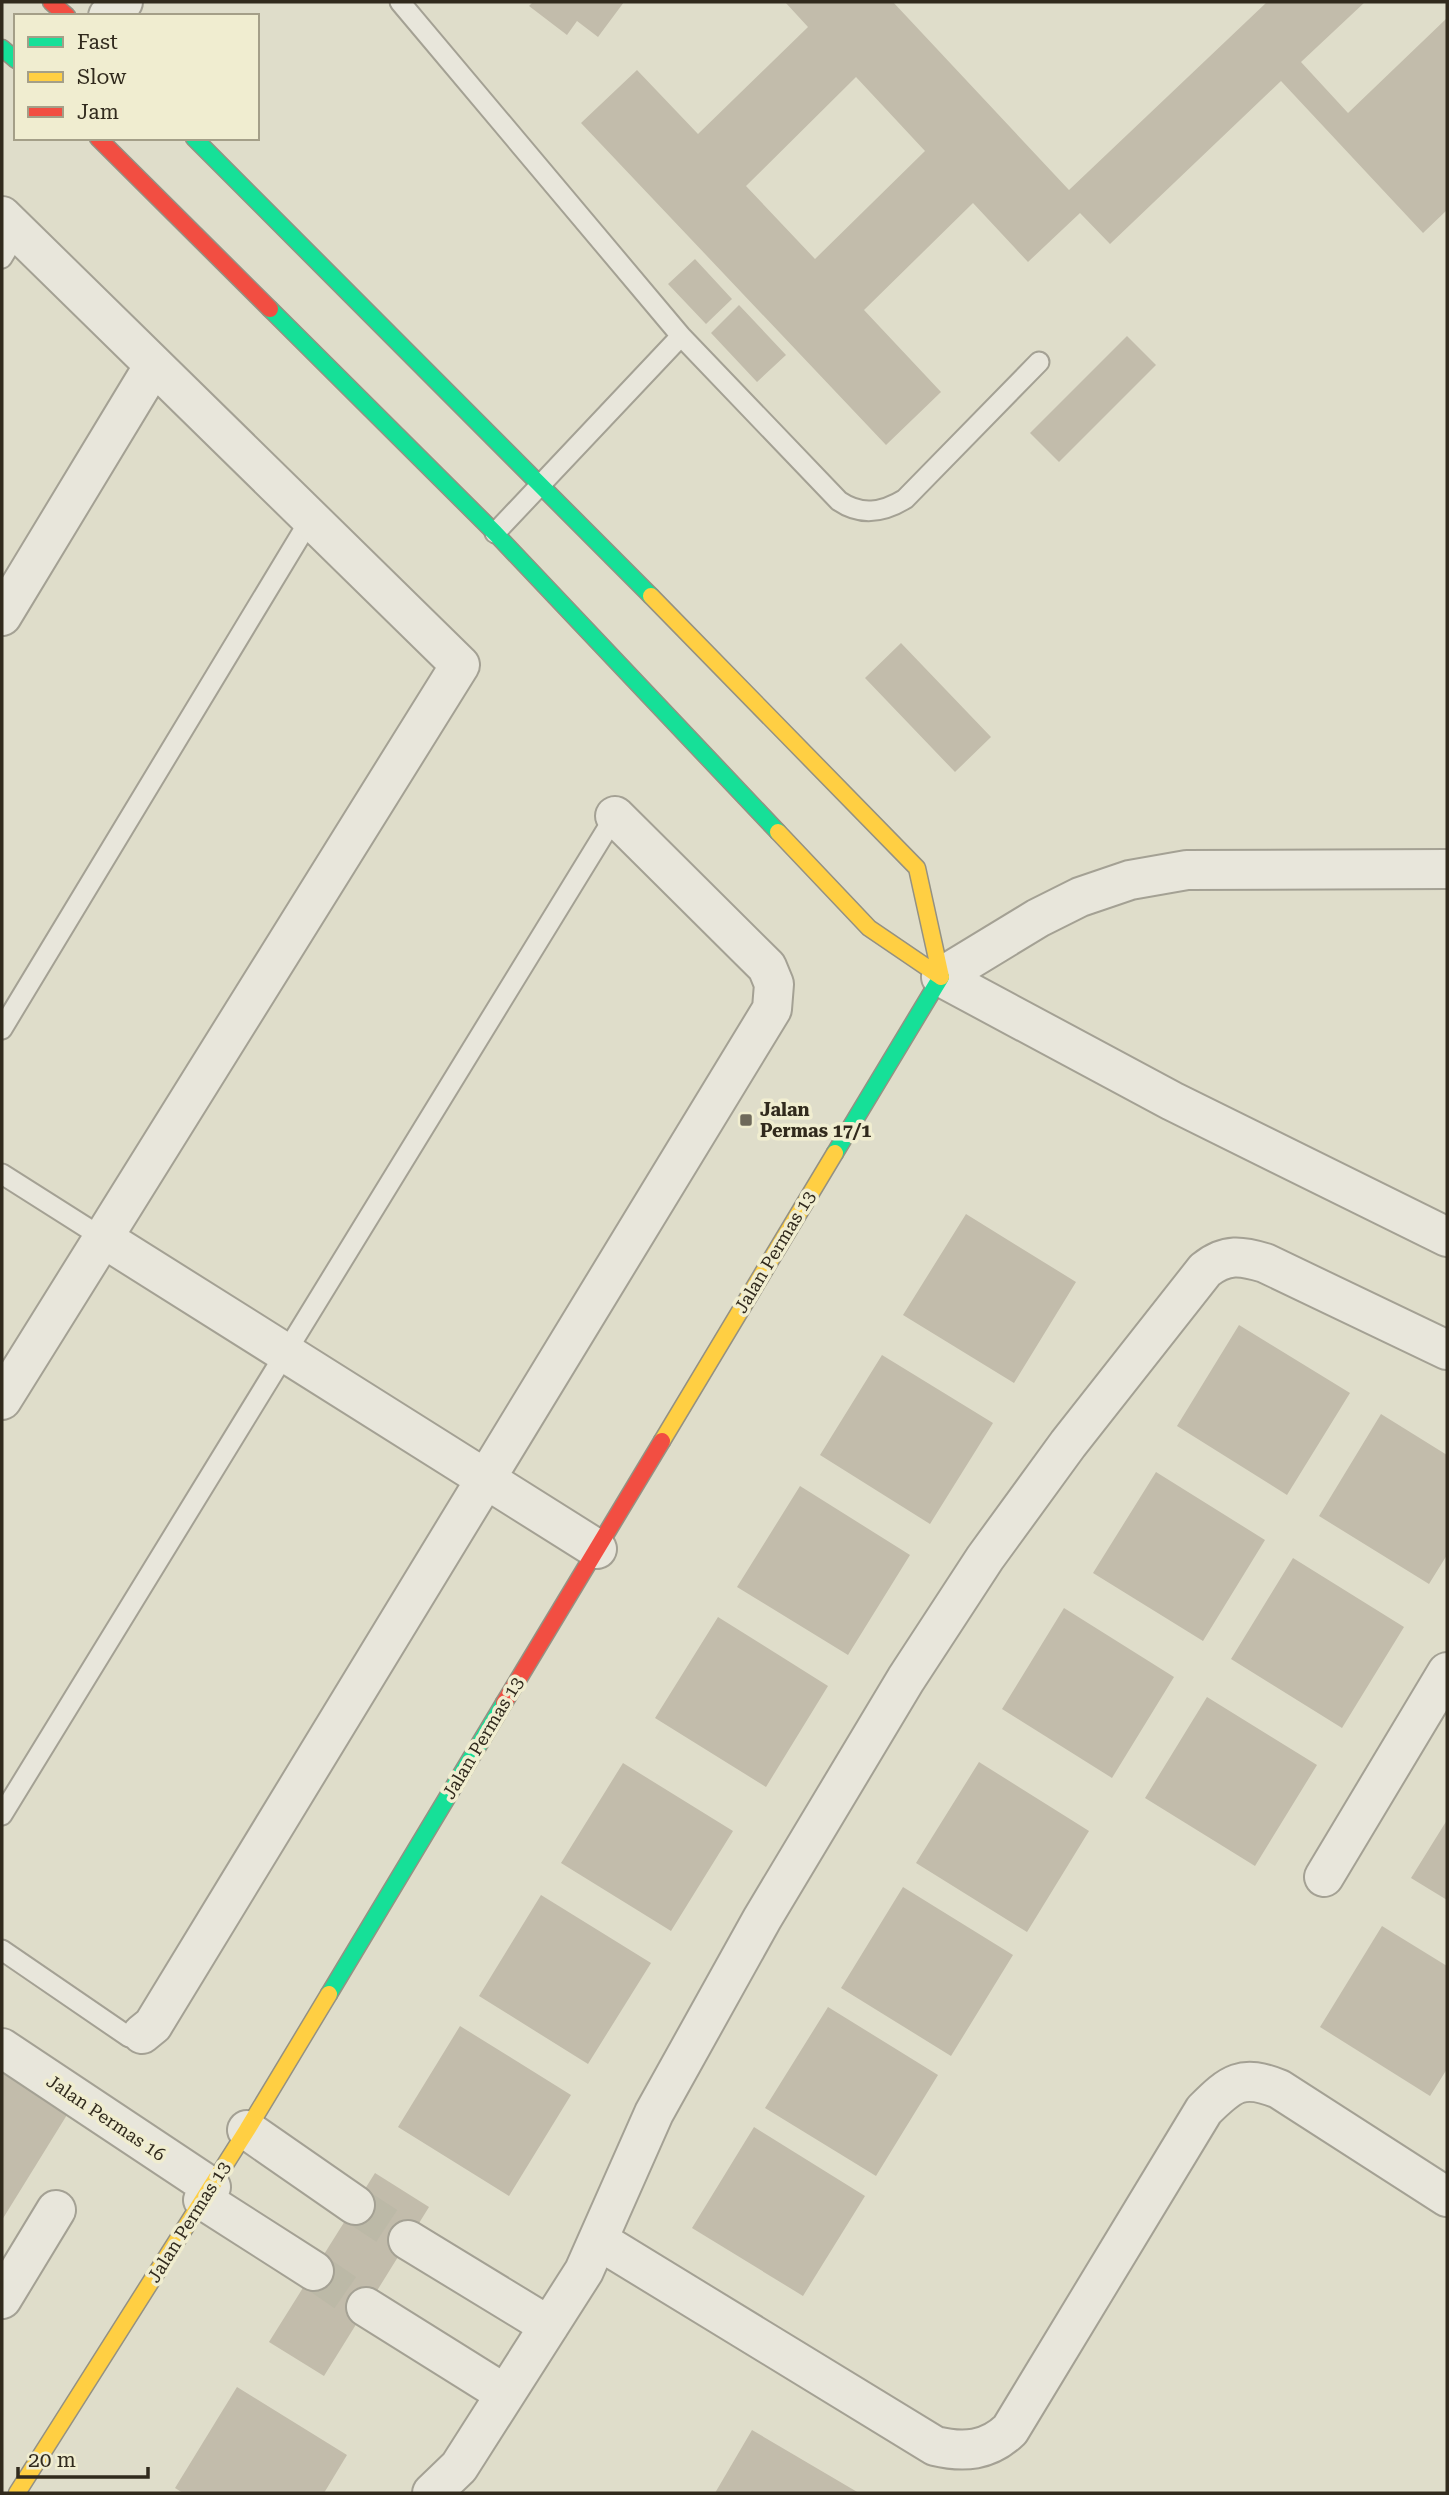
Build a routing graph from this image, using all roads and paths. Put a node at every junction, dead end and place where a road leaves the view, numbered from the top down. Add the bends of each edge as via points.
1 (51, 2) edge
2 (123, 2) edge
3 (400, 2) edge
4 (65, 14) edge
5 (110, 14) edge
6 (100, 140) edge
7 (196, 140) edge
8 (7, 235) edge
9 (681, 337) junction
10 (1039, 362) dead end
11 (154, 365) junction
12 (541, 485) junction
13 (311, 518) junction
14 (495, 533) junction
15 (2, 615) edge
16 (615, 816) joint
17 (1447, 869) edge
18 (941, 977) junction
19 (2, 1029) edge
20 (2, 1174) edge
21 (1447, 1237) edge
22 (103, 1238) junction
23 (1447, 1350) edge
24 (286, 1353) junction
25 (2, 1400) edge
26 (486, 1479) junction
27 (597, 1549) junction
28 (1447, 1672) edge
29 (2, 1815) edge
30 (1324, 1877) dead end
31 (2, 1950) edge
32 (142, 2034) joint
33 (2, 2048) edge
34 (247, 2130) junction
35 (207, 2194) junction
36 (1447, 2197) edge
37 (355, 2205) tunnel mouth
38 (57, 2210) dead end
39 (408, 2240) tunnel mouth
40 (598, 2240) junction
41 (314, 2271) tunnel mouth
42 (2, 2299) edge
43 (366, 2307) tunnel mouth
44 (549, 2326) junction
45 (505, 2394) junction
46 (442, 2490) edge
47 (17, 2493) edge

1 - 4 main road
2 - 5 street
3 - 9 lane
6 - 14 main road
7 - 12 main road
8 - 11 street
9 - 10 lane via 839,501 861,512 890,509 905,499
9 - 12 lane
11 - 13 street
11 - 15 street
12 - 14 lane
12 - 18 main road via 918,868
13 - 19 lane
13 - 22 street via 460,665
14 - 18 main road via 869,928
16 - 24 lane
16 - 26 street via 767,967 774,984 772,1009
17 - 18 street via 1187,870 1130,880 1038,918
18 - 21 street via 1172,1101
18 - 27 main road, Jalan Permas 13
20 - 22 lane
22 - 24 street
22 - 25 street
23 - 40 street via 1265,1263 1233,1256 1205,1270 1068,1444 985,1558 906,1679 762,1919 654,2113
24 - 26 street
24 - 29 lane
26 - 27 street
26 - 32 street via 153,2025
27 - 34 main road, Jalan Permas 13
28 - 30 street
31 - 32 lane via 129,2037
33 - 35 street, Jalan Permas 16
34 - 35 main road, Jalan Permas 13
34 - 37 street
35 - 41 street, Jalan Permas 16
35 - 47 main road, Jalan Permas 13
36 - 40 street via 1279,2090 1250,2080 1231,2086 1204,2110 1017,2421 992,2445 970,2451 935,2446
38 - 42 street
39 - 44 street
40 - 44 street
43 - 45 street
44 - 45 street
45 - 46 street

